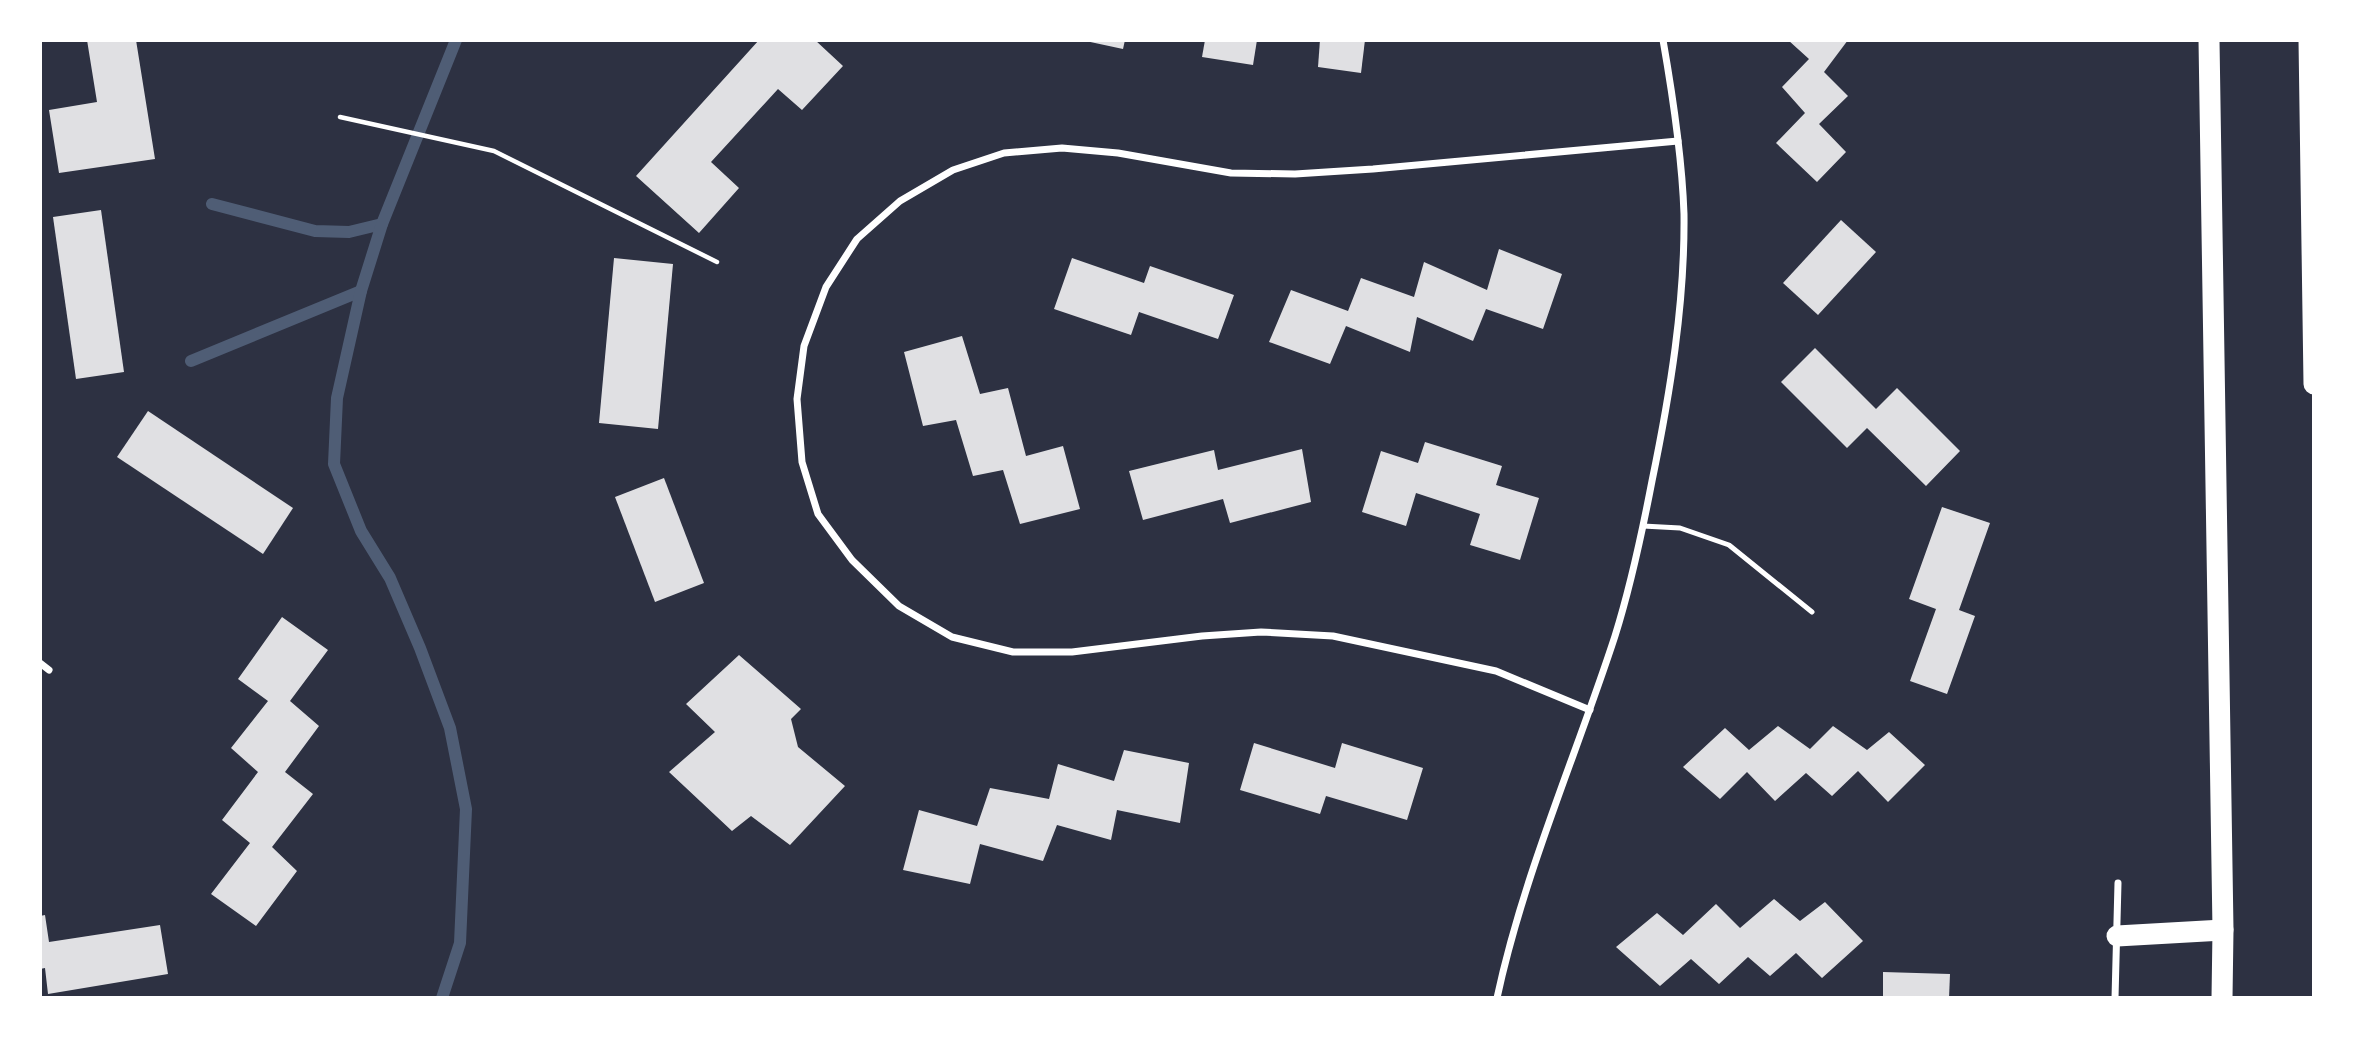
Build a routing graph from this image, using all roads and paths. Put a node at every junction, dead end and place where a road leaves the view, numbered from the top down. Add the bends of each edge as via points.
1 (1663, 40) edge
2 (2209, 40) edge
3 (2309, 40) edge
4 (340, 117) dead end
5 (1678, 141) junction
6 (717, 262) dead end
7 (2314, 384) edge
8 (1643, 526) junction
9 (1812, 612) dead end
10 (40, 663) edge
11 (48, 670) dead end
12 (1590, 710) junction
13 (2118, 883) dead end
14 (2223, 930) junction
15 (2117, 936) junction
16 (1497, 998) edge
17 (2115, 998) edge
18 (2222, 998) edge

1 - 5 street
2 - 14 highway
3 - 7 highway
4 - 6 path via 494,151
5 - 8 street via 1684,214 1681,283 1661,441
5 - 12 street via 1295,174 1231,173 1062,148 1004,153 953,170 900,201 858,239 826,288 804,346 797,399 802,462 818,514 852,560 899,606 952,637 1013,652 1072,652 1249,632 1333,636 1496,671
8 - 9 lane via 1680,528 1729,545
8 - 12 street
10 - 11 street
12 - 16 street via 1534,865
13 - 15 street
14 - 15 highway
14 - 18 highway
15 - 17 street

